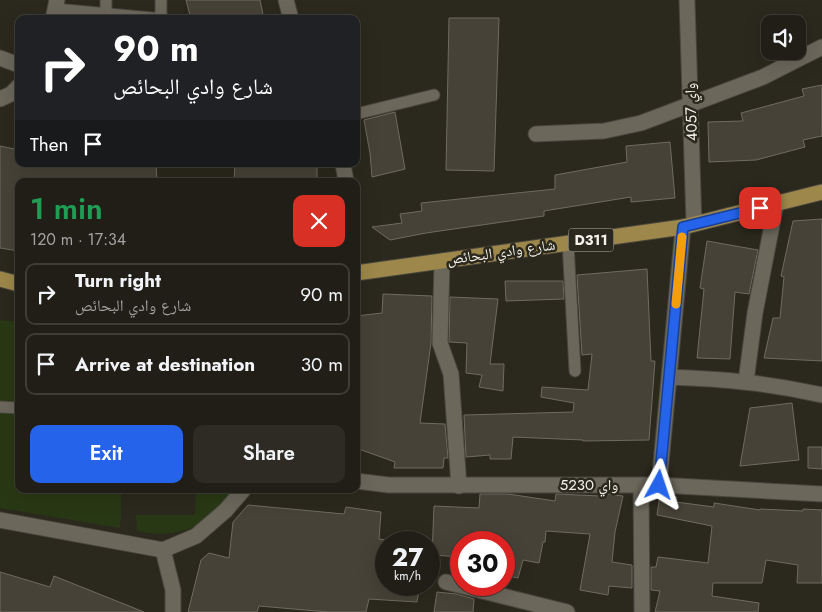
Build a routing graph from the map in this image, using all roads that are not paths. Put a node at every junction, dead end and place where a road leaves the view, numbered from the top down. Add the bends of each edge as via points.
1 (106, 0) edge
2 (161, 0) edge
3 (286, 0) edge
4 (687, 0) edge
5 (55, 9) edge
6 (106, 13) junction
7 (128, 15) edge
8 (162, 15) edge
9 (290, 15) edge
10 (822, 47) edge
11 (0, 58) edge
12 (15, 64) edge
13 (434, 95) dead end
14 (690, 104) junction
15 (360, 113) edge
16 (536, 134) dead end
17 (822, 192) edge
18 (776, 204) junction
19 (689, 225) junction
20 (568, 243) junction
21 (442, 261) junction
22 (360, 272) edge
23 (0, 279) edge
24 (15, 283) edge
25 (576, 371) dead end
26 (669, 377) junction
27 (746, 381) junction
28 (822, 394) edge
29 (0, 407) edge
30 (15, 408) edge
31 (360, 481) edge
32 (641, 485) junction
33 (659, 485) junction
34 (459, 486) junction
35 (241, 493) edge
36 (822, 494) edge
37 (0, 520) edge
38 (163, 550) junction
39 (446, 582) dead end
40 (173, 612) edge
41 (567, 612) edge
42 (642, 612) edge

1 - 6 lane
2 - 8 lane
3 - 9 street
4 - 14 street, واي 4057
5 - 6 lane
6 - 7 lane
10 - 14 street via 763,77
11 - 12 street
13 - 15 lane
14 - 16 street via 604,131
14 - 19 street, واي 4057
17 - 18 main road, شارع وادي البحائص / D311
18 - 19 main road, شارع وادي البحائص / D311
18 - 27 street
19 - 20 main road, شارع وادي البحائص / D311
19 - 26 street, واي 4057
20 - 21 main road, شارع وادي البحائص / D311
20 - 25 lane
21 - 22 main road, شارع وادي البحائص / D311
21 - 34 street via 440,343 451,374
23 - 24 main road
26 - 27 street
26 - 33 street, واي 4057
27 - 28 street
29 - 30 lane
31 - 34 street, واي 5230
32 - 33 street, واي 5230
32 - 34 street, واي 5230
32 - 42 street
33 - 36 street, واي 5230
35 - 38 street via 196,536
37 - 38 street
38 - 40 street via 173,590
39 - 41 street

